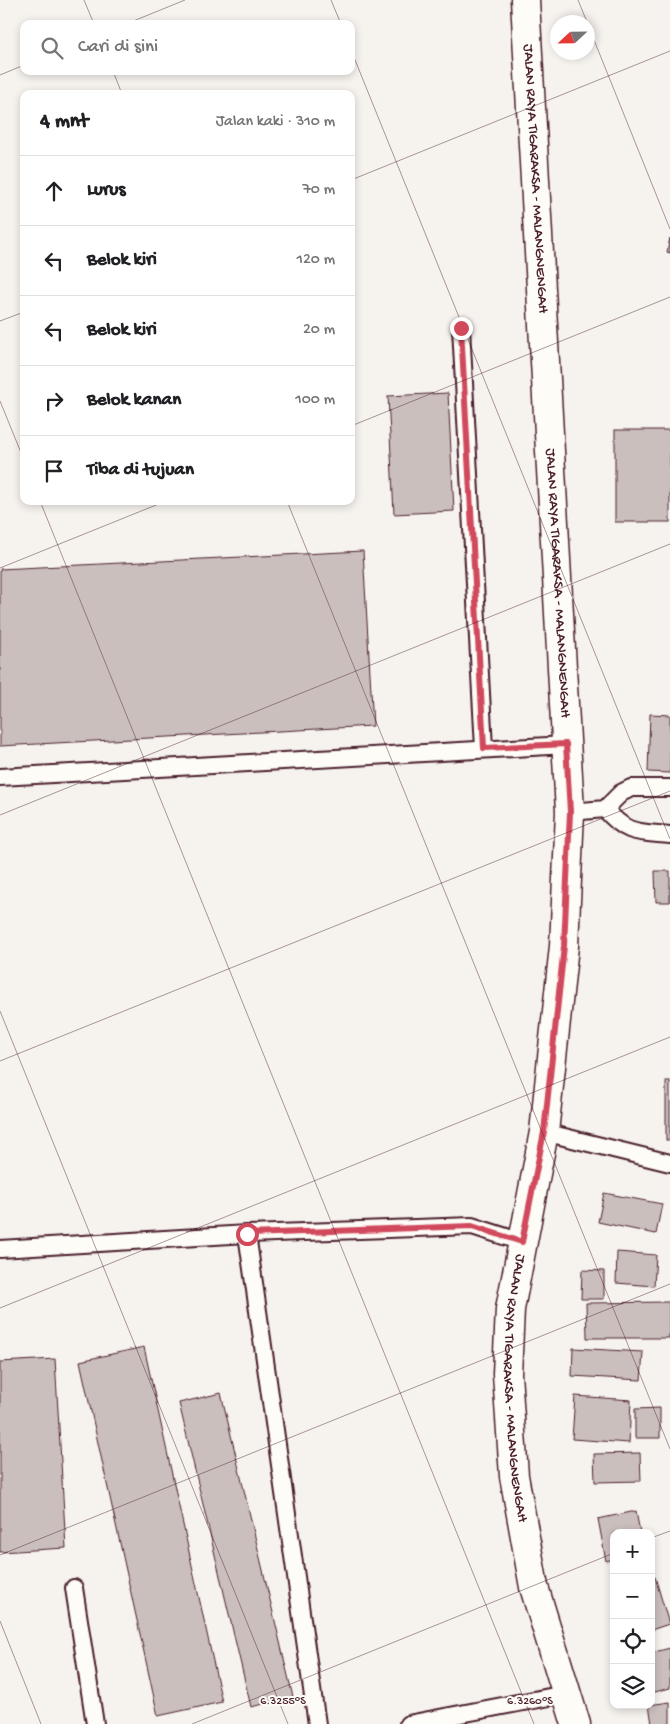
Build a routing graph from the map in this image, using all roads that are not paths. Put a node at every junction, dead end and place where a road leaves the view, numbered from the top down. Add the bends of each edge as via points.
1 (525, 0) edge
2 (461, 328) dead end
3 (566, 744) junction
4 (484, 748) junction
5 (0, 777) edge
6 (670, 788) edge
7 (605, 809) junction
8 (570, 812) junction
9 (670, 835) edge
10 (544, 1132) junction
11 (670, 1163) edge
12 (247, 1234) junction
13 (522, 1242) junction
14 (0, 1248) edge
15 (74, 1588) dead end
16 (565, 1694) junction
17 (95, 1724) edge
18 (317, 1724) edge
19 (408, 1724) edge
20 (576, 1724) edge

1 - 3 main road, JALAN RAYA TIGARAKSA - MALANGNENGAH
2 - 4 lane
3 - 4 lane
3 - 8 main road, JALAN RAYA TIGARAKSA - MALANGNENGAH
4 - 5 lane
6 - 7 lane via 632,788 621,793
7 - 8 lane
7 - 9 lane via 617,823 631,832
8 - 10 main road, JALAN RAYA TIGARAKSA - MALANGNENGAH via 564,946
10 - 11 lane
10 - 13 main road, JALAN RAYA TIGARAKSA - MALANGNENGAH
12 - 13 lane via 472,1226
12 - 14 lane
12 - 18 lane
13 - 16 main road, JALAN RAYA TIGARAKSA - MALANGNENGAH via 510,1309 507,1374 514,1476 534,1587
15 - 17 lane
16 - 19 lane
16 - 20 main road, JALAN RAYA TIGARAKSA - MALANGNENGAH

